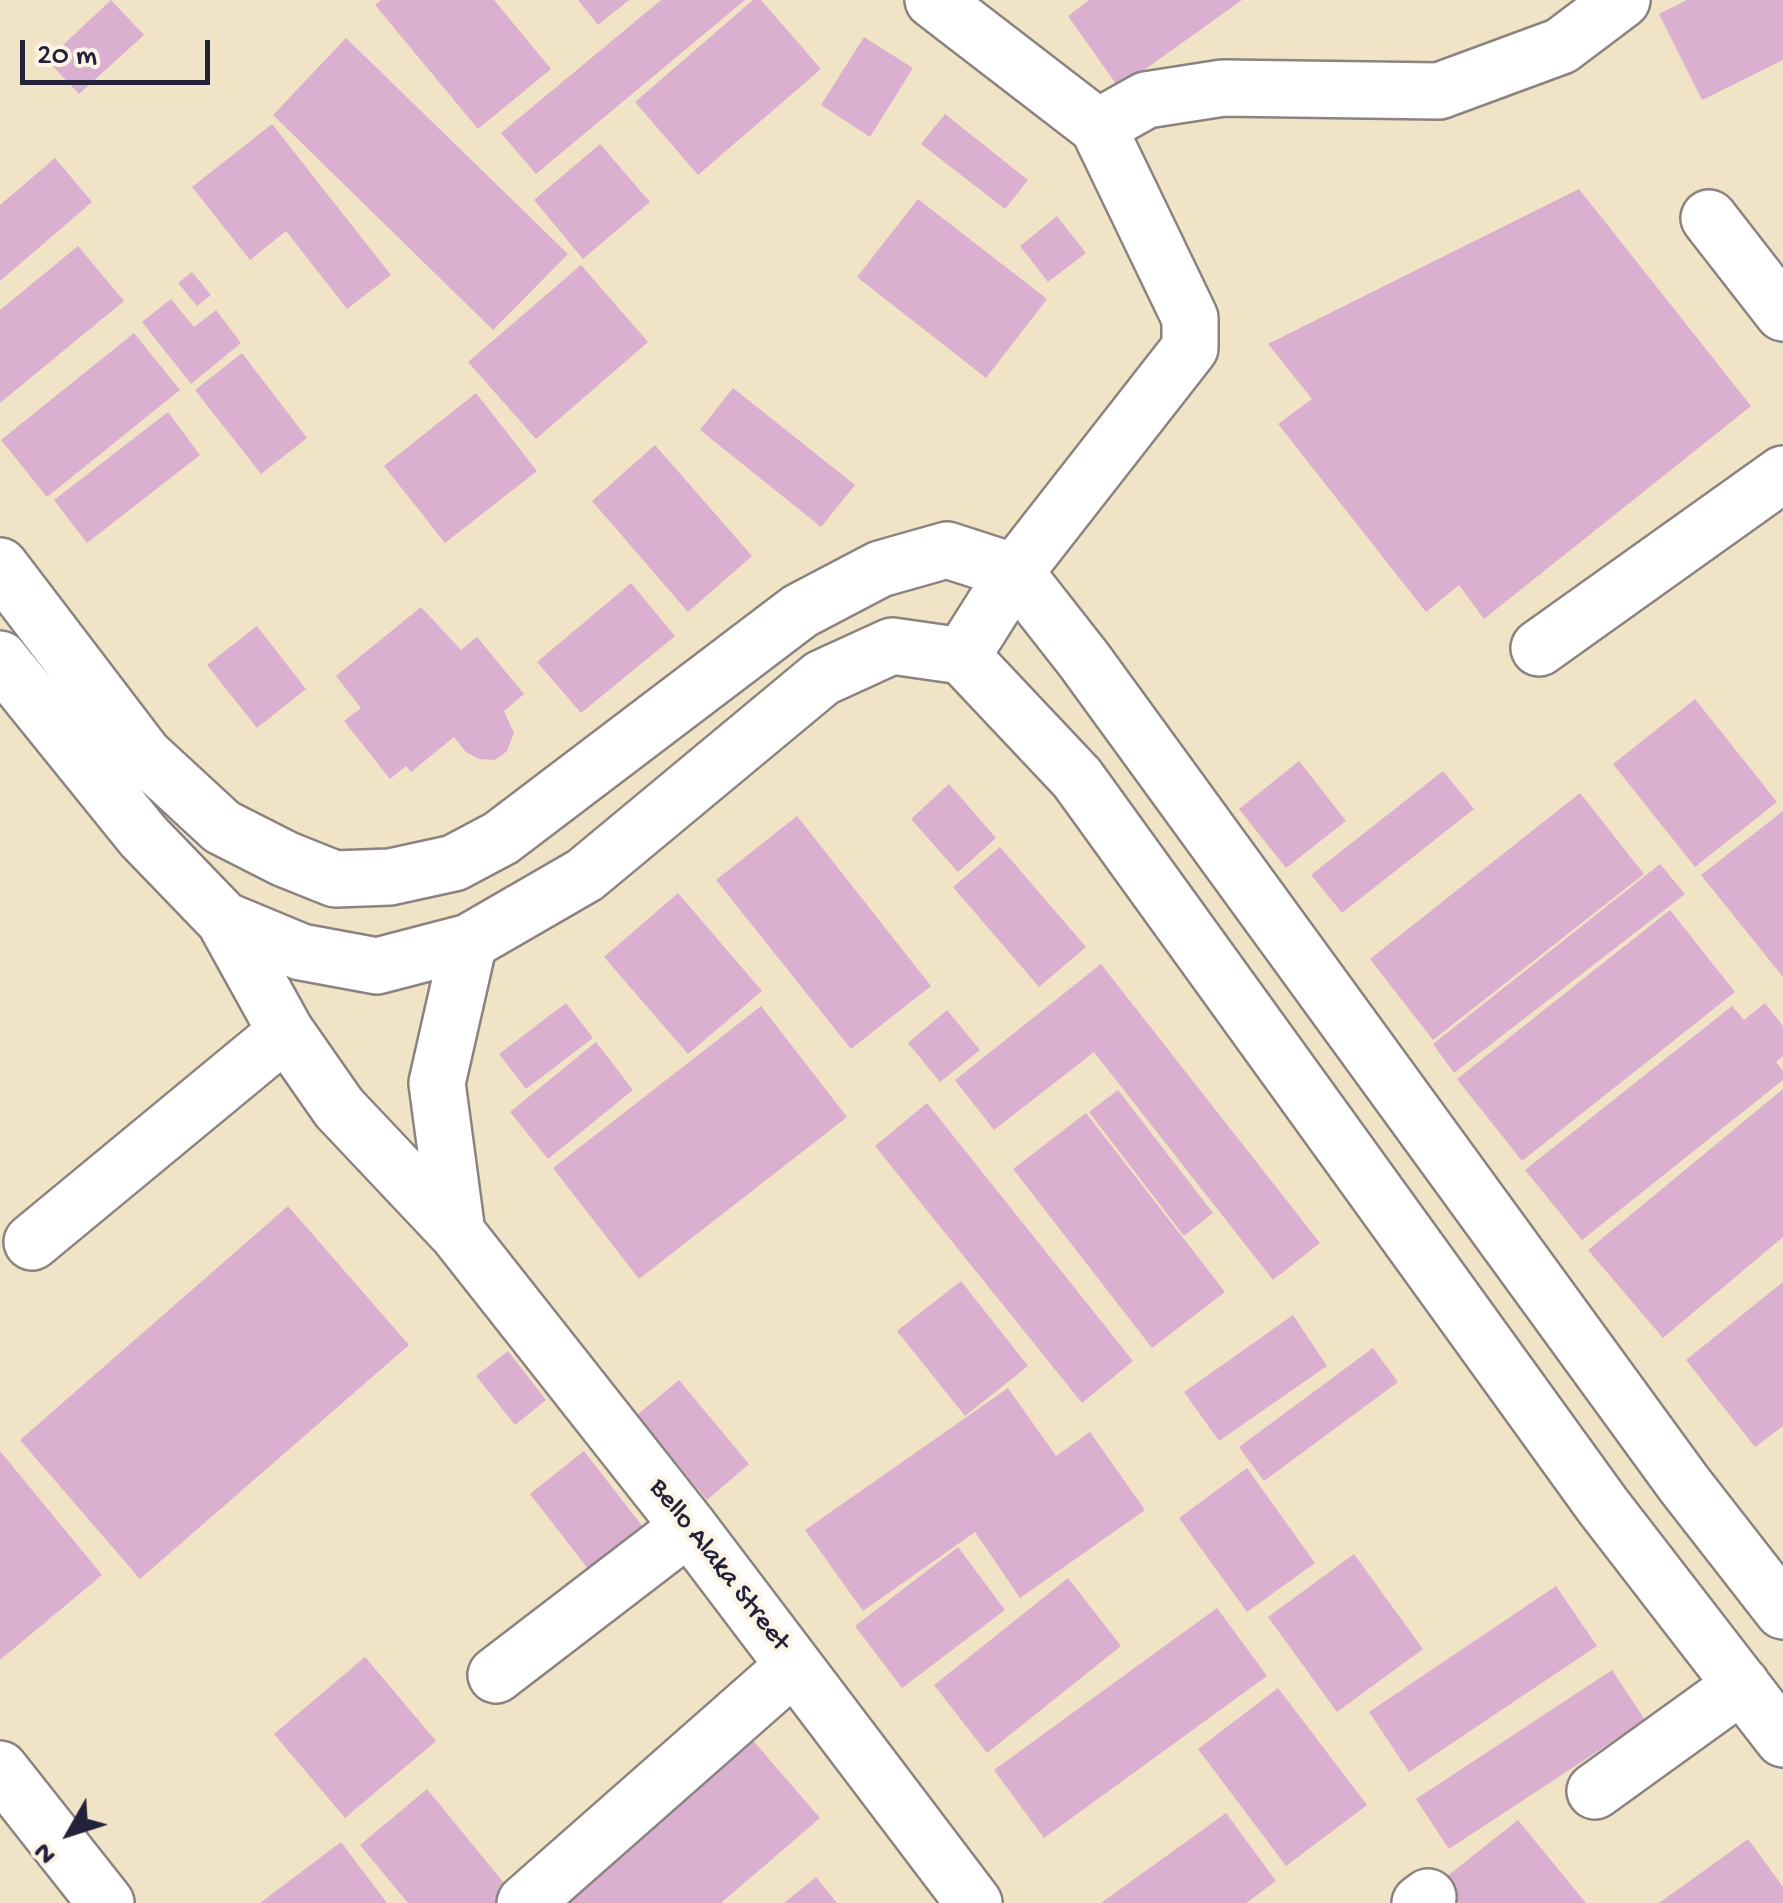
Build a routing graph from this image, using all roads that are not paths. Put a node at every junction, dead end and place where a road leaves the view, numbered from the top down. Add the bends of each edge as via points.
1 (933, 0) edge
2 (1622, 0) edge
3 (1098, 127) junction
4 (1710, 218) dead end
5 (1783, 313) edge
6 (1783, 474) edge
7 (0, 566) edge
8 (1015, 572) junction
9 (1539, 648) dead end
10 (962, 656) junction
11 (0, 659) edge
12 (224, 920) junction
13 (469, 942) junction
14 (286, 1032) junction
15 (457, 1233) junction
16 (32, 1242) dead end
17 (688, 1527) junction
18 (1783, 1612) edge
19 (794, 1666) junction
20 (496, 1675) dead end
21 (1742, 1685) junction
22 (1783, 1739) edge
23 (0, 1769) edge
24 (1595, 1792) dead end
25 (106, 1903) edge
26 (525, 1903) edge
27 (974, 1903) edge

1 - 3 street
2 - 3 street via 1561,46 1439,91 1223,88 1146,100
3 - 8 street via 1190,318 1190,348
4 - 5 street
6 - 9 street
7 - 8 street via 144,754 222,828 334,879 390,877 454,863 501,838 800,611 880,569 948,550
8 - 10 street
8 - 18 street
10 - 13 street via 892,646 822,678 585,876
10 - 21 street via 1077,778 1603,1506
11 - 12 street via 142,836
12 - 13 street via 301,952 377,966
12 - 14 street, Bello Alaka Street
13 - 15 street via 437,1083
14 - 15 street, Bello Alaka Street via 339,1108
14 - 16 street
15 - 17 street, Bello Alaka Street
17 - 19 street, Bello Alaka Street
17 - 20 street
19 - 26 street
19 - 27 street, Bello Alaka Street
21 - 22 street
21 - 24 street
23 - 25 street

